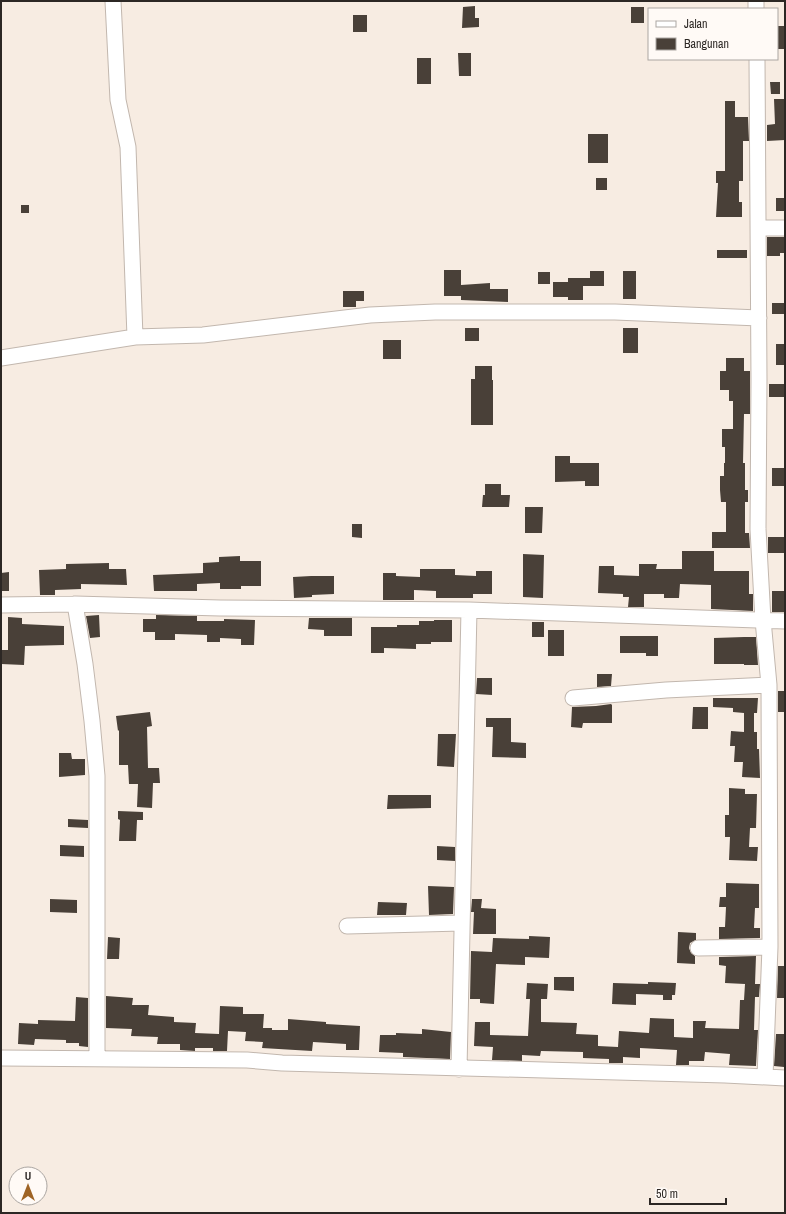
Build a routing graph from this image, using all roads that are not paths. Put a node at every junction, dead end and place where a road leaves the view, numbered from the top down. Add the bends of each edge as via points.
1 (113, 1) edge
2 (757, 60) edge
3 (758, 228) junction
4 (785, 228) edge
5 (759, 318) junction
6 (135, 337) junction
7 (1, 358) edge
8 (75, 604) junction
9 (1, 606) edge
10 (469, 610) junction
11 (763, 620) junction
12 (785, 621) edge
13 (769, 685) junction
14 (573, 698) dead end
15 (462, 923) junction
16 (347, 926) dead end
17 (770, 947) junction
18 (698, 948) dead end
19 (1, 1058) edge
20 (97, 1059) junction
21 (459, 1069) junction
22 (765, 1077) junction
23 (785, 1078) edge

1 - 6 street via 118,100 128,147
2 - 3 street
3 - 4 street
3 - 5 street
5 - 6 street via 615,312 435,312 334,318 203,335
5 - 11 street via 758,529
6 - 7 street
8 - 9 street
8 - 10 street
8 - 20 street via 85,664 97,776
10 - 11 street
10 - 15 street
11 - 12 street
11 - 13 street
13 - 14 street
13 - 17 street
15 - 16 street
15 - 21 street
17 - 18 street
17 - 22 street
19 - 20 street
20 - 21 street via 247,1060
21 - 22 street
22 - 23 street

